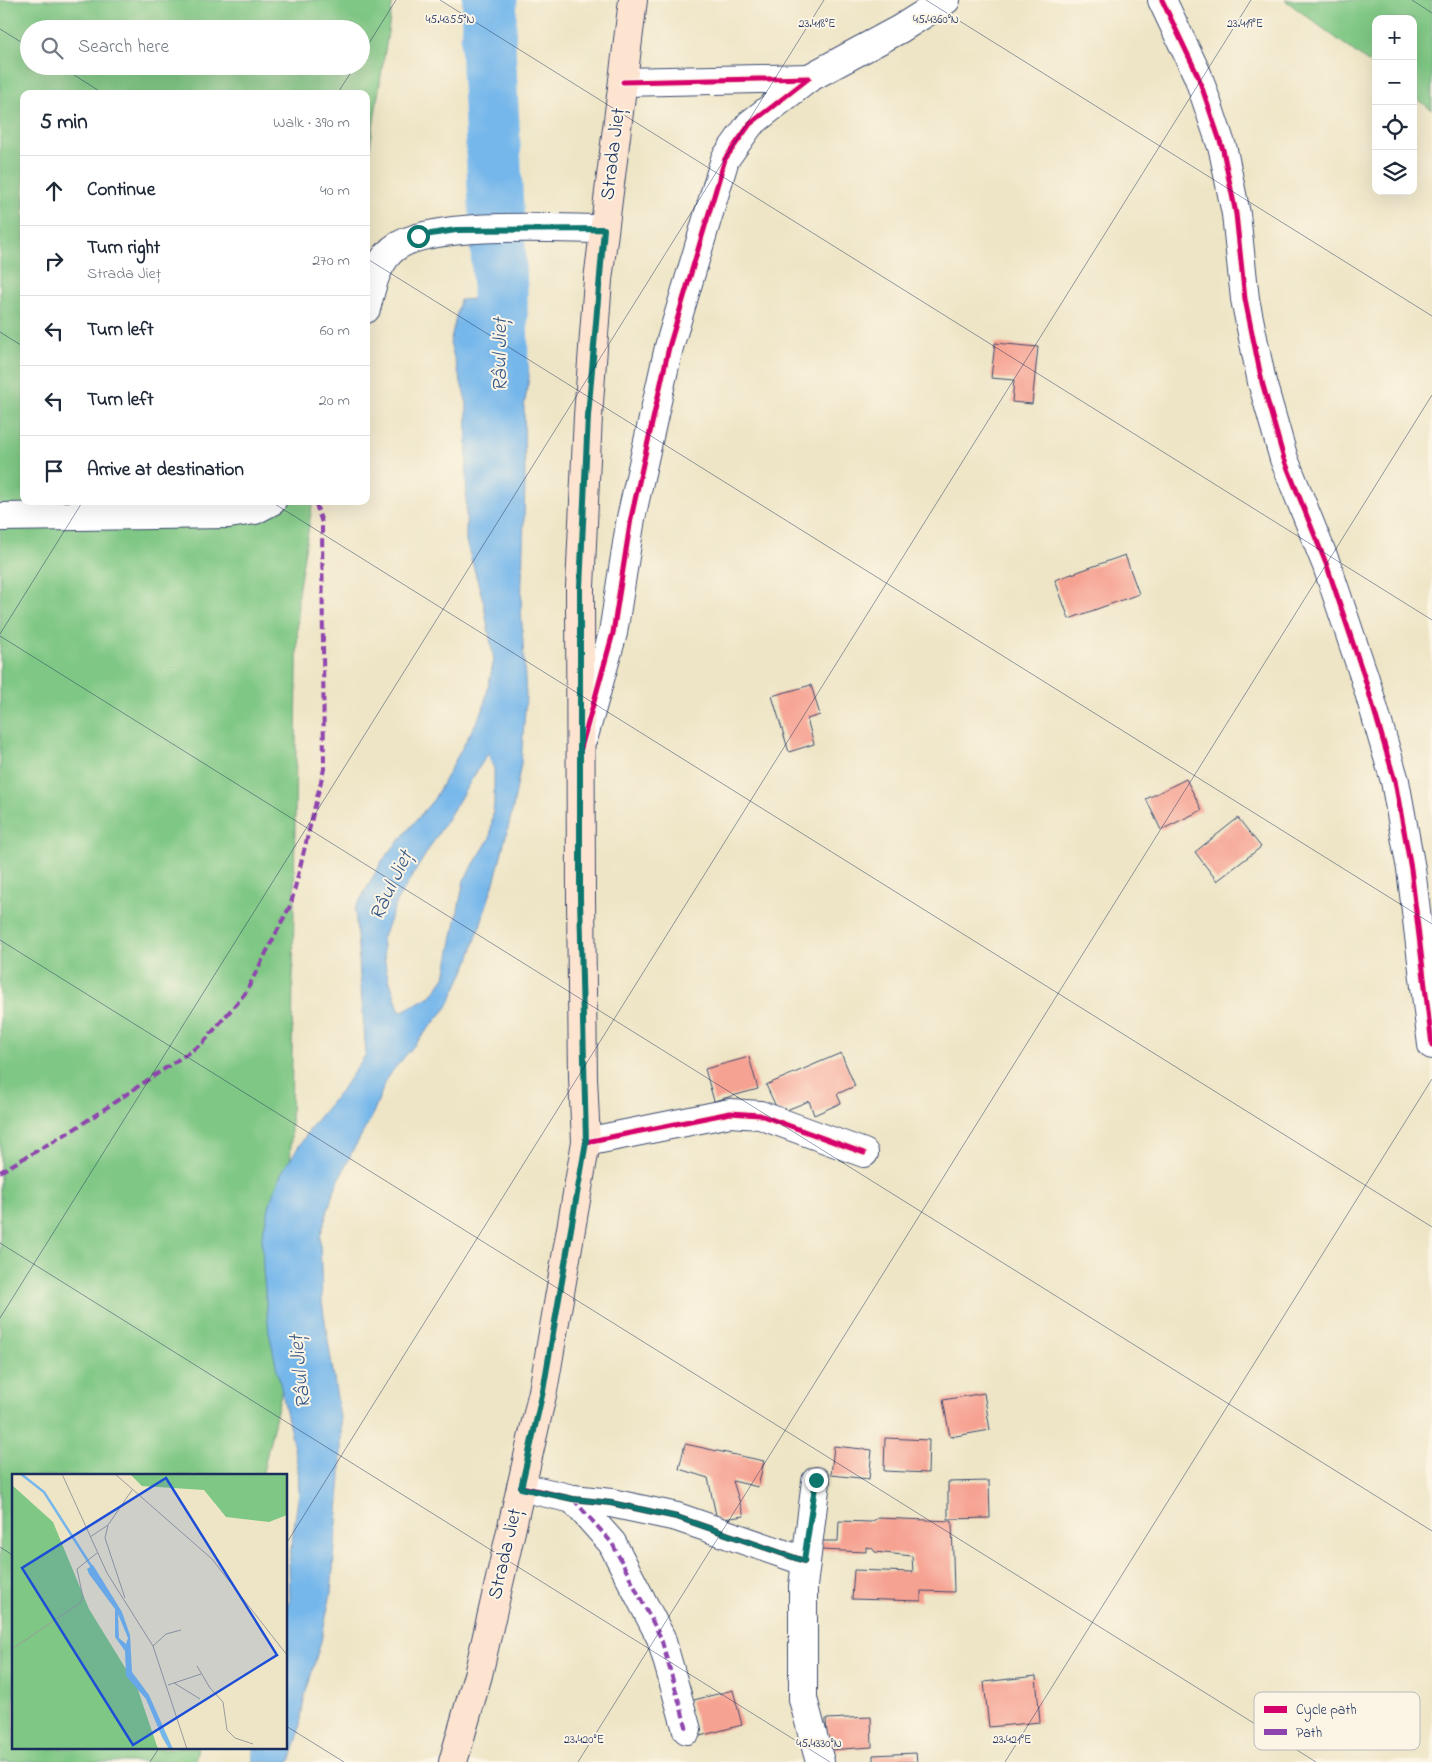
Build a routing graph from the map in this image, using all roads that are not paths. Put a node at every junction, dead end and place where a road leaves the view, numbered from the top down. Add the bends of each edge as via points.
1 (633, 0) edge
2 (946, 0) edge
3 (1162, 0) edge
4 (809, 78) junction
5 (623, 82) junction
6 (604, 229) junction
7 (370, 294) edge
8 (264, 505) edge
9 (0, 517) edge
10 (581, 748) junction
11 (1432, 1045) edge
12 (586, 1142) junction
13 (864, 1153) dead end
14 (816, 1480) dead end
15 (521, 1488) junction
16 (573, 1499) junction
17 (804, 1561) junction
18 (687, 1730) dead end
19 (453, 1762) edge
20 (820, 1762) edge

1 - 5 main road, Strada Jieț
2 - 4 street
3 - 11 street via 1198,76 1223,150 1236,214 1245,298 1262,382 1284,459 1330,576 1395,781 1411,869
4 - 5 street
4 - 10 street via 750,124 726,159 669,347 632,518 613,633
5 - 6 main road, Strada Jieț
6 - 7 street via 456,230 418,236 389,252 375,276
6 - 10 main road, Strada Jieț via 589,406 580,587
8 - 9 street via 229,514
10 - 12 main road, Strada Jieț
12 - 13 street via 730,1113 760,1115
12 - 15 main road, Strada Jieț via 543,1391
14 - 17 street
15 - 16 street
15 - 19 main road, Strada Jieț via 478,1675
16 - 17 street via 611,1503 677,1517
16 - 18 street via 612,1543 657,1629 676,1684
17 - 20 street via 803,1699

